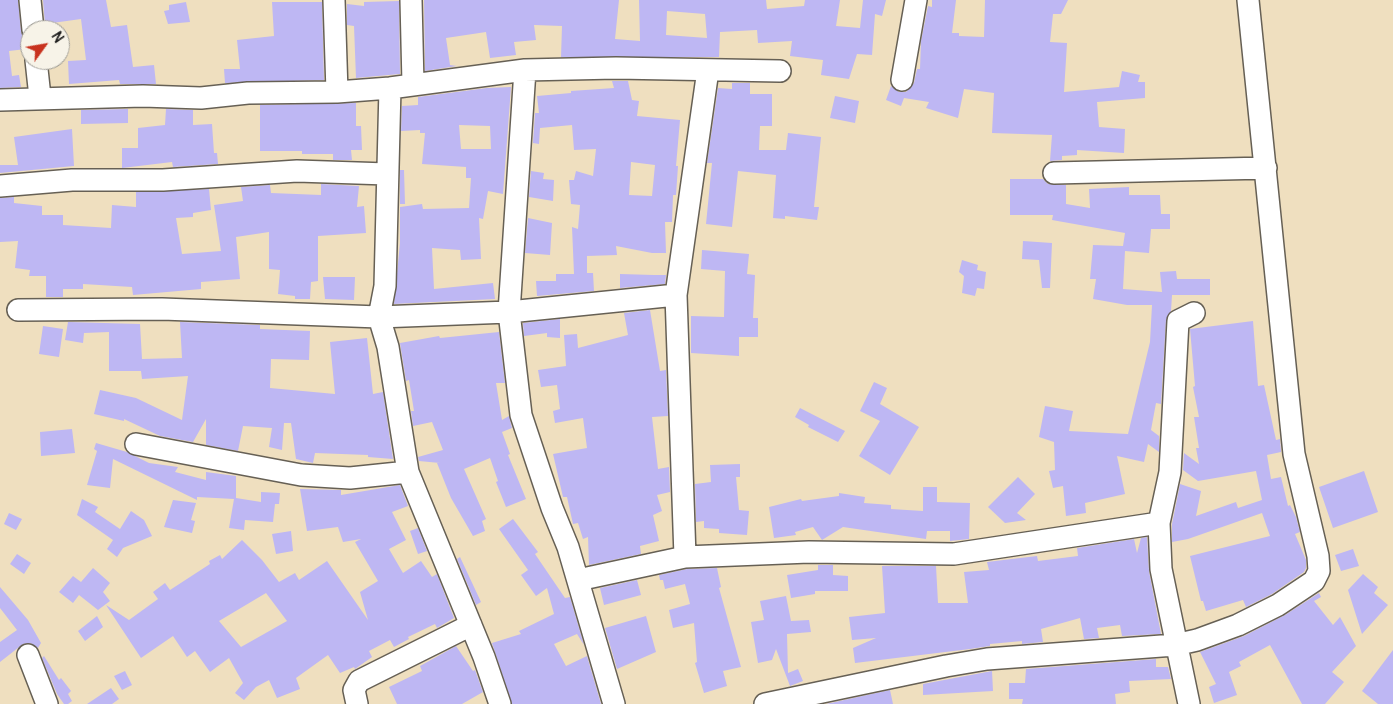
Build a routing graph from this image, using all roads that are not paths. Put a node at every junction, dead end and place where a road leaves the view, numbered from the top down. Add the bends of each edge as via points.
1 (30, 0) edge
2 (334, 0) edge
3 (411, 0) edge
4 (916, 0) edge
5 (1248, 0) edge
6 (32, 20) edge
7 (37, 70) edge
8 (525, 70) junction
9 (708, 70) junction
10 (780, 71) dead end
11 (902, 80) dead end
12 (413, 84) junction
13 (390, 88) junction
14 (336, 92) junction
15 (40, 97) junction
16 (0, 100) edge
17 (1266, 168) junction
18 (1054, 173) dead end
19 (386, 174) junction
20 (0, 186) edge
21 (676, 295) junction
22 (18, 310) dead end
23 (509, 312) junction
24 (1194, 313) dead end
25 (379, 317) junction
26 (136, 444) dead end
27 (408, 472) junction
28 (1159, 523) junction
29 (685, 557) junction
30 (578, 580) junction
31 (471, 625) junction
32 (1175, 645) junction
33 (28, 655) dead end
34 (47, 704) edge
35 (357, 704) edge
36 (500, 704) edge
37 (614, 704) edge
38 (766, 704) edge
39 (1189, 704) edge

1 - 6 street
2 - 14 street
3 - 12 street
4 - 11 street
5 - 17 street
7 - 15 street
8 - 9 street
8 - 12 street
8 - 23 street
9 - 10 street
9 - 21 street
12 - 13 street
13 - 14 street
13 - 19 street
14 - 15 street via 248,93 201,98
15 - 16 street
17 - 18 street
17 - 32 street via 1294,454 1319,572 1314,581 1278,605 1238,625
19 - 20 street via 297,171
19 - 25 street via 385,286
21 - 23 street
21 - 29 street
22 - 25 street via 170,310
23 - 25 street
23 - 30 street via 521,415
24 - 28 street via 1178,321 1170,472
25 - 27 street via 388,347
26 - 27 street via 301,475 350,478
27 - 31 street
28 - 29 street via 954,554 818,552
28 - 32 street via 1161,569
29 - 30 street
30 - 37 street
31 - 35 street via 359,681 354,690
31 - 36 street
32 - 38 street via 987,659
32 - 39 street
33 - 34 street

